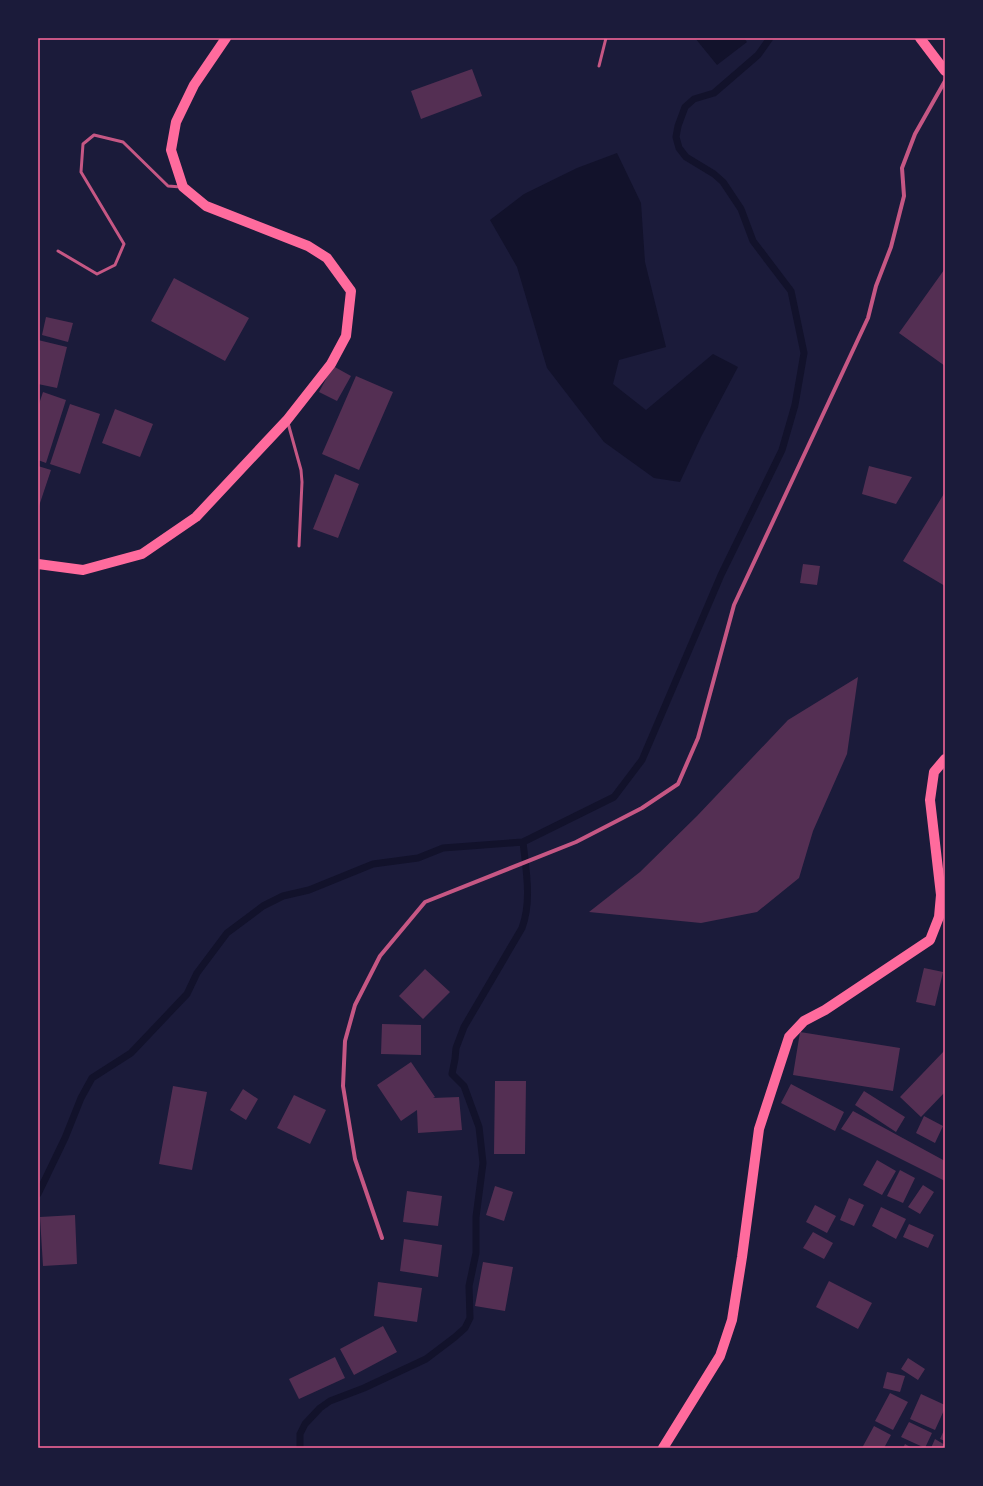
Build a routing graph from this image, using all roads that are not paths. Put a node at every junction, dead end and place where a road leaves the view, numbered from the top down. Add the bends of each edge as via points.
1 (226, 38) edge
2 (606, 38) edge
3 (920, 38) edge
4 (599, 66) dead end
5 (945, 70) edge
6 (945, 81) edge
7 (183, 187) junction
8 (58, 251) dead end
9 (287, 420) junction
10 (299, 546) dead end
11 (38, 564) edge
12 (945, 759) edge
13 (382, 1238) dead end
14 (663, 1448) edge

1 - 7 main road via 194,84 176,122 171,150
2 - 4 lane
3 - 5 main road
6 - 13 street via 915,134 902,168 904,196 868,318 734,605 698,738 678,784 642,808 576,842 425,902 380,956 354,1005 345,1041 343,1086 355,1159
7 - 8 lane via 168,186 123,142 94,135 83,144 81,172 124,244 115,265 97,274
7 - 9 main road via 206,206 308,246 327,258 351,292 346,336 331,364
9 - 10 lane via 301,470
9 - 11 main road via 196,517 142,554 83,570
12 - 14 main road via 934,772 930,800 941,894 939,917 930,940 804,1022 789,1038 760,1129 732,1320 720,1356

